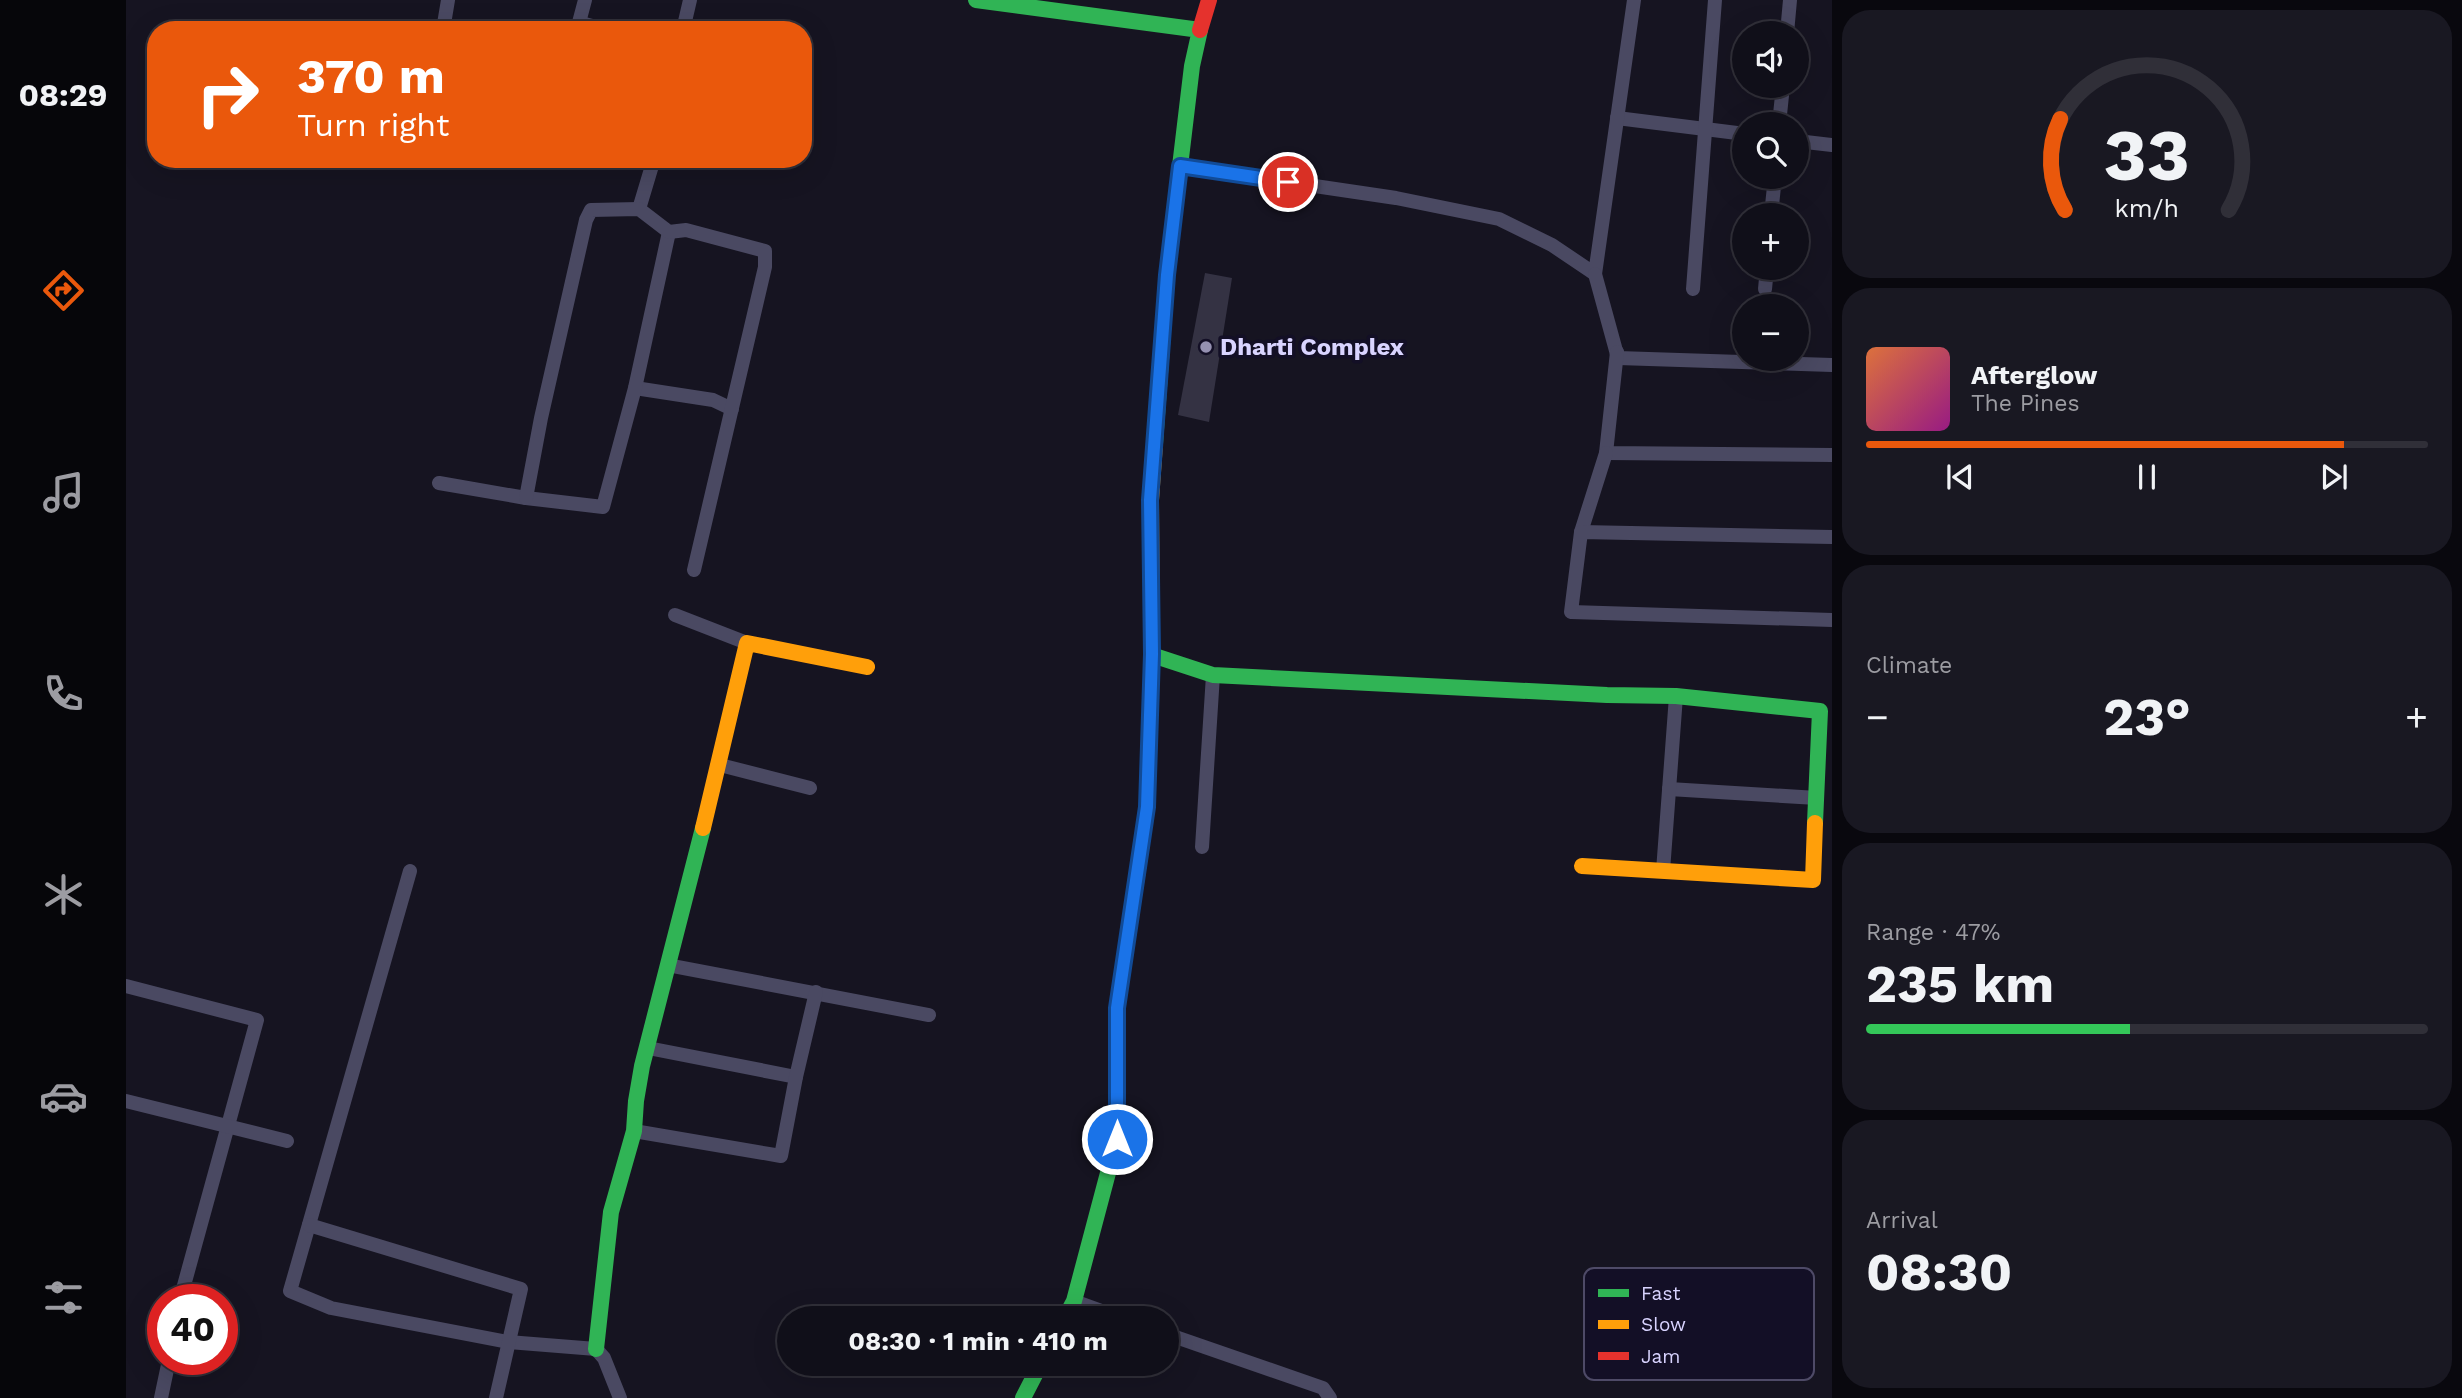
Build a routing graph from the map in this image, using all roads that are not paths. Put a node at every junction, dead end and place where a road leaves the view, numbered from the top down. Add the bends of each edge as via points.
1 (448, 0) edge
2 (585, 0) edge
3 (690, 0) edge
4 (976, 0) edge
5 (1209, 0) edge
6 (1634, 0) edge
7 (1715, 0) edge
8 (1790, 0) edge
9 (444, 21) edge
10 (580, 21) edge
11 (685, 21) edge
12 (1788, 21) edge
13 (1200, 30) junction
14 (1617, 118) junction
15 (1706, 129) junction
16 (1732, 132) edge
17 (1809, 142) edge
18 (1832, 145) edge
19 (1180, 166) junction
20 (650, 168) edge
21 (639, 209) junction
22 (669, 232) junction
23 (1595, 274) junction
24 (1766, 280) edge
25 (1693, 289) dead end
26 (1765, 289) dead end
27 (1616, 352) junction
28 (1832, 365) edge
29 (635, 388) junction
30 (732, 409) junction
31 (1606, 453) junction
32 (1832, 455) edge
33 (439, 483) dead end
34 (526, 498) junction
35 (1581, 533) junction
36 (1832, 537) edge
37 (694, 570) dead end
38 (675, 615) dead end
39 (1832, 620) edge
40 (747, 643) junction
41 (1152, 654) junction
42 (866, 667) dead end
43 (1213, 675) junction
44 (1676, 696) junction
45 (720, 765) junction
46 (810, 788) dead end
47 (1669, 789) junction
48 (1817, 798) junction
49 (1202, 847) dead end
50 (1582, 866) dead end
51 (411, 871) dead end
52 (1663, 871) junction
53 (668, 965) junction
54 (126, 986) edge
55 (816, 992) junction
56 (929, 1015) dead end
57 (648, 1048) junction
58 (796, 1077) junction
59 (126, 1101) edge
60 (228, 1126) junction
61 (634, 1131) junction
62 (287, 1141) dead end
63 (309, 1225) junction
64 (184, 1284) edge
65 (1074, 1301) junction
66 (1071, 1306) edge
67 (1088, 1306) edge
68 (1179, 1338) edge
69 (508, 1342) junction
70 (596, 1349) junction
71 (166, 1375) edge
72 (1034, 1376) edge
73 (161, 1398) edge
74 (496, 1398) edge
75 (620, 1398) edge
76 (1023, 1398) edge
77 (1330, 1398) edge

1 - 9 street
2 - 10 street
3 - 11 street
4 - 13 street
5 - 13 street
6 - 14 street
7 - 15 street
8 - 12 street
13 - 19 street
14 - 15 street
14 - 23 street
15 - 16 street
15 - 25 street
17 - 18 street
19 - 23 street via 1396,198 1499,219 1552,244
19 - 41 street via 1150,500
20 - 21 street
21 - 22 street
21 - 34 street via 591,210 586,220
22 - 29 street
22 - 30 street via 687,230 765,251
23 - 27 street
24 - 26 street
27 - 28 street via 1618,358
27 - 31 street
29 - 30 street via 713,400
29 - 34 street via 603,507
30 - 37 street
31 - 32 street
31 - 35 street
33 - 34 street
35 - 36 street
35 - 39 street via 1571,612
38 - 40 street
40 - 42 street
40 - 45 street
41 - 43 street
41 - 65 street via 1147,807 1117,1008 1117,1139
43 - 44 street
43 - 49 street
44 - 47 street
44 - 48 street via 1820,711
45 - 46 street
45 - 53 street
47 - 48 street
47 - 52 street
48 - 52 street via 1813,880
50 - 52 street
51 - 63 street
53 - 55 street
53 - 57 street
54 - 60 street via 257,1020
55 - 56 street
55 - 58 street
57 - 58 street
57 - 61 street
58 - 61 street via 781,1156
59 - 60 street
60 - 62 street
60 - 64 street
61 - 70 street via 611,1212
63 - 69 street via 521,1289
63 - 69 street via 289,1291 331,1308
65 - 66 street
65 - 67 street
68 - 77 street via 1323,1388
69 - 70 street
69 - 74 street
70 - 75 street
71 - 73 street
72 - 76 street

